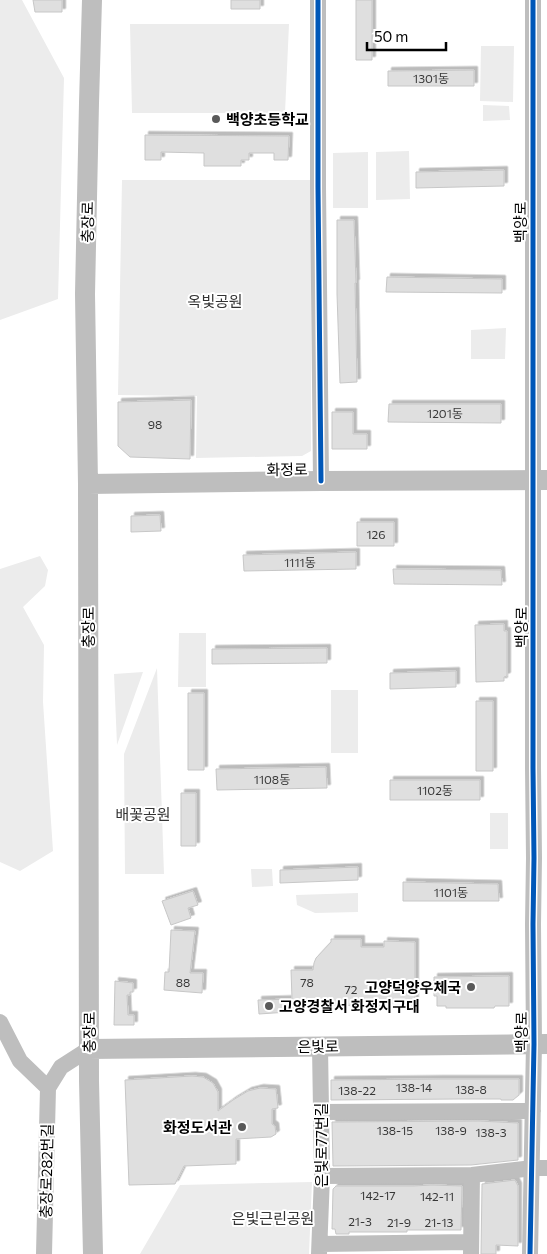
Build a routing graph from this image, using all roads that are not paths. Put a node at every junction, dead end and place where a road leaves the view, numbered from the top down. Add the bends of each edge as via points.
1 (92, 0) edge
2 (318, 0) edge
3 (533, 0) edge
4 (540, 18) edge
5 (540, 236) edge
6 (540, 480) edge
7 (321, 481) junction
8 (88, 484) junction
9 (540, 605) edge
10 (540, 768) edge
11 (0, 1022) edge
12 (541, 1044) edge
13 (320, 1046) junction
14 (89, 1049) junction
15 (48, 1088) junction
16 (533, 1111) junction
17 (321, 1112) junction
18 (540, 1168) edge
19 (472, 1175) junction
20 (322, 1176) junction
21 (471, 1248) edge
22 (320, 1249) edge
23 (44, 1254) edge
24 (93, 1254) edge
25 (530, 1254) edge

1 - 8 main road, 충장로 via 85,294
2 - 7 street
3 - 4 street, 백양로
4 - 5 street, 백양로
5 - 6 street, 백양로
6 - 7 main road, 화정로
6 - 9 street, 백양로
7 - 8 main road, 화정로
8 - 14 main road, 충장로
9 - 10 street, 백양로
10 - 12 street, 백양로 via 533,933
11 - 15 street via 20,1062
12 - 13 main road, 은빛로
12 - 16 street, 백양로
13 - 14 main road, 은빛로
13 - 17 street, 은빛로77번길
14 - 15 street via 61,1067
14 - 24 main road, 충장로
15 - 23 street, 충장로282번길
16 - 17 street
16 - 18 street, 백양로
17 - 20 street, 은빛로77번길
18 - 19 street
18 - 25 street, 백양로
19 - 20 street
19 - 21 street, 은빛로77번길
20 - 22 street, 은빛로77번길
21 - 22 street, 은빛로77번길

